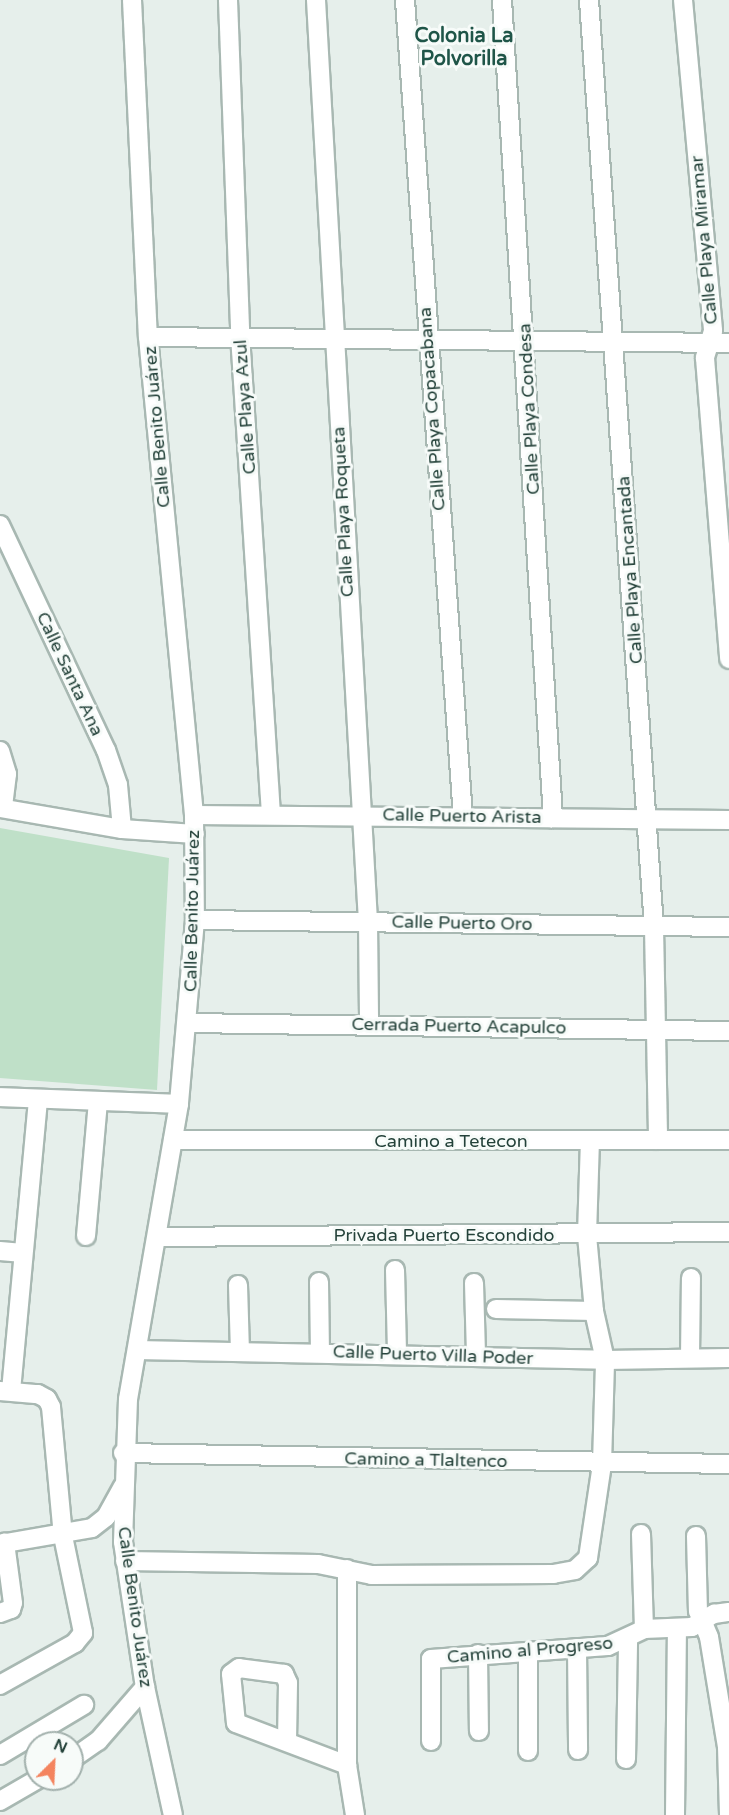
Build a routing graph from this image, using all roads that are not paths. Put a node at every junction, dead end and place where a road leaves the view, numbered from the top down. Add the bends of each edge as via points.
1 (132, 0) edge
2 (228, 0) edge
3 (316, 0) edge
4 (405, 0) edge
5 (502, 0) edge
6 (589, 0) edge
7 (683, 0) edge
8 (240, 335) junction
9 (148, 337) junction
10 (333, 337) junction
11 (427, 341) junction
12 (525, 343) junction
13 (613, 343) junction
14 (708, 343) junction
15 (729, 343) edge
16 (0, 525) edge
17 (729, 659) edge
18 (0, 751) edge
19 (1, 808) edge
20 (271, 814) junction
21 (362, 814) junction
22 (194, 815) junction
23 (462, 817) junction
24 (553, 818) junction
25 (648, 820) junction
26 (729, 820) edge
27 (122, 829) junction
28 (195, 834) junction
29 (195, 920) junction
30 (368, 921) junction
31 (654, 927) junction
32 (729, 927) edge
33 (188, 1023) junction
34 (369, 1024) junction
35 (657, 1029) junction
36 (729, 1031) edge
37 (0, 1096) edge
38 (38, 1100) junction
39 (98, 1102) junction
40 (179, 1104) junction
41 (173, 1140) junction
42 (658, 1140) junction
43 (729, 1140) edge
44 (590, 1142) junction
45 (729, 1232) edge
46 (587, 1235) junction
47 (86, 1236) dead end
48 (158, 1237) junction
49 (0, 1251) edge
50 (22, 1253) junction
51 (395, 1270) dead end
52 (691, 1278) dead end
53 (319, 1282) dead end
54 (474, 1283) dead end
55 (238, 1285) dead end
56 (496, 1309) dead end
57 (594, 1311) junction
58 (137, 1350) junction
59 (240, 1352) junction
60 (320, 1352) junction
61 (397, 1353) junction
62 (476, 1356) junction
63 (690, 1357) junction
64 (729, 1358) edge
65 (605, 1360) junction
66 (5, 1391) edge
67 (123, 1453) junction
68 (602, 1464) junction
69 (729, 1464) edge
70 (123, 1486) junction
71 (641, 1534) dead end
72 (63, 1536) junction
73 (696, 1536) dead end
74 (2, 1544) edge
75 (124, 1561) junction
76 (347, 1569) junction
77 (729, 1612) edge
78 (0, 1613) edge
79 (702, 1622) junction
80 (677, 1628) junction
81 (644, 1629) junction
82 (628, 1640) junction
83 (577, 1648) junction
84 (528, 1652) junction
85 (478, 1654) junction
86 (0, 1685) edge
87 (145, 1687) junction
88 (84, 1705) dead end
89 (479, 1731) dead end
90 (287, 1741) junction
91 (431, 1742) dead end
92 (578, 1750) dead end
93 (84, 1751) edge
94 (528, 1751) dead end
95 (0, 1755) edge
96 (626, 1759) dead end
97 (347, 1765) junction
98 (24, 1787) edge
99 (0, 1801) edge
100 (173, 1815) edge
101 (355, 1815) edge
102 (675, 1815) edge
103 (729, 1815) edge

1 - 9 street, Calle Benito Juárez
2 - 8 street, Calle Playa Azul
3 - 10 street, Calle Playa Roqueta
4 - 11 street, Calle Playa Copacabana
5 - 12 street, Calle Playa Condesa
6 - 13 street, Calle Playa Encantada
7 - 14 street, Calle Playa Miramar via 713,331
8 - 9 street
8 - 10 street
8 - 20 street, Calle Playa Azul
9 - 22 street, Calle Benito Juárez
10 - 11 street
10 - 21 street, Calle Playa Roqueta
11 - 12 street
11 - 23 street, Calle Playa Copacabana
12 - 13 street
12 - 24 street, Calle Playa Condesa
13 - 14 street
13 - 25 street, Calle Playa Encantada
14 - 15 street
14 - 17 street, Calle Playa Miramar via 705,358
16 - 27 street, Calle Santa Ana via 106,750 118,785
18 - 19 street via 7,774
19 - 27 street
20 - 21 street, Calle Puerto Arista
20 - 22 street, Calle Puerto Arista
21 - 23 street, Calle Puerto Arista
21 - 30 street, Calle Playa Roqueta
22 - 28 street, Calle Benito Juárez
23 - 24 street, Calle Puerto Arista
24 - 25 street, Calle Puerto Arista
25 - 26 street, Calle Puerto Arista
25 - 31 street, Calle Playa Encantada
27 - 28 street
28 - 29 street, Calle Benito Juárez
29 - 30 street, Calle Puerto Oro
29 - 33 street, Calle Benito Juárez
30 - 31 street, Calle Puerto Oro
30 - 34 street, Calle Playa Roqueta
31 - 32 street, Calle Puerto Oro
31 - 35 street, Calle Playa Encantada
33 - 34 street, Cerrada Puerto Acapulco
33 - 40 street, Calle Benito Juárez
34 - 35 street, Cerrada Puerto Acapulco
35 - 36 street, Cerrada Puerto Acapulco
35 - 42 street, Calle Playa Encantada
37 - 38 street
38 - 39 street
38 - 50 street
39 - 40 street
39 - 47 street
40 - 41 street, Calle Benito Juárez
41 - 44 street, Camino a Tetecon
41 - 48 street, Calle Benito Juárez
42 - 43 street, Camino a Tetecon
42 - 44 street, Camino a Tetecon
44 - 46 street
45 - 46 street, Privada Puerto Escondido
46 - 48 street, Privada Puerto Escondido
46 - 57 street
48 - 58 street, Calle Benito Juárez
49 - 50 street
50 - 66 street
51 - 61 street
52 - 63 street
53 - 60 street
54 - 62 street
55 - 59 street
56 - 57 street
57 - 65 street
58 - 59 street, Calle Puerto Villa Poder
58 - 67 street, Calle Benito Juárez
59 - 60 street, Calle Puerto Villa Poder
60 - 61 street, Calle Puerto Villa Poder
61 - 62 street, Calle Puerto Villa Poder
62 - 65 street, Calle Puerto Villa Poder
63 - 64 street, Calle Puerto Villa Poder
63 - 65 street, Calle Puerto Villa Poder
65 - 68 street
66 - 72 street via 38,1395 47,1399 51,1407
67 - 68 street, Camino a Tlaltenco
67 - 70 street, Calle Benito Juárez
68 - 69 street, Camino a Tlaltenco
68 - 76 street via 588,1558 575,1570 553,1574 372,1575
70 - 72 street via 99,1524
70 - 75 street, Calle Benito Juárez
71 - 81 street
72 - 74 street
72 - 86 street via 83,1633 75,1643
73 - 79 street via 698,1611
74 - 78 street via 13,1603 11,1609
75 - 76 street via 318,1564
75 - 87 street, Calle Benito Juárez
76 - 97 street
77 - 79 street via 714,1614
79 - 80 street
79 - 103 street via 709,1636 727,1748
80 - 81 street
80 - 102 street
81 - 82 street, Camino al Progreso
82 - 83 street, Camino al Progreso
82 - 96 street
83 - 84 street, Camino al Progreso
83 - 92 street
84 - 85 street, Camino al Progreso
84 - 94 street
85 - 89 street
85 - 91 street, Camino al Progreso via 431,1659
87 - 93 street via 98,1741
87 - 100 street, Calle Benito Juárez
88 - 95 street
90 - 90 street via 236,1724 231,1674 239,1668 284,1674 288,1683
90 - 97 street
97 - 101 street
98 - 99 street

